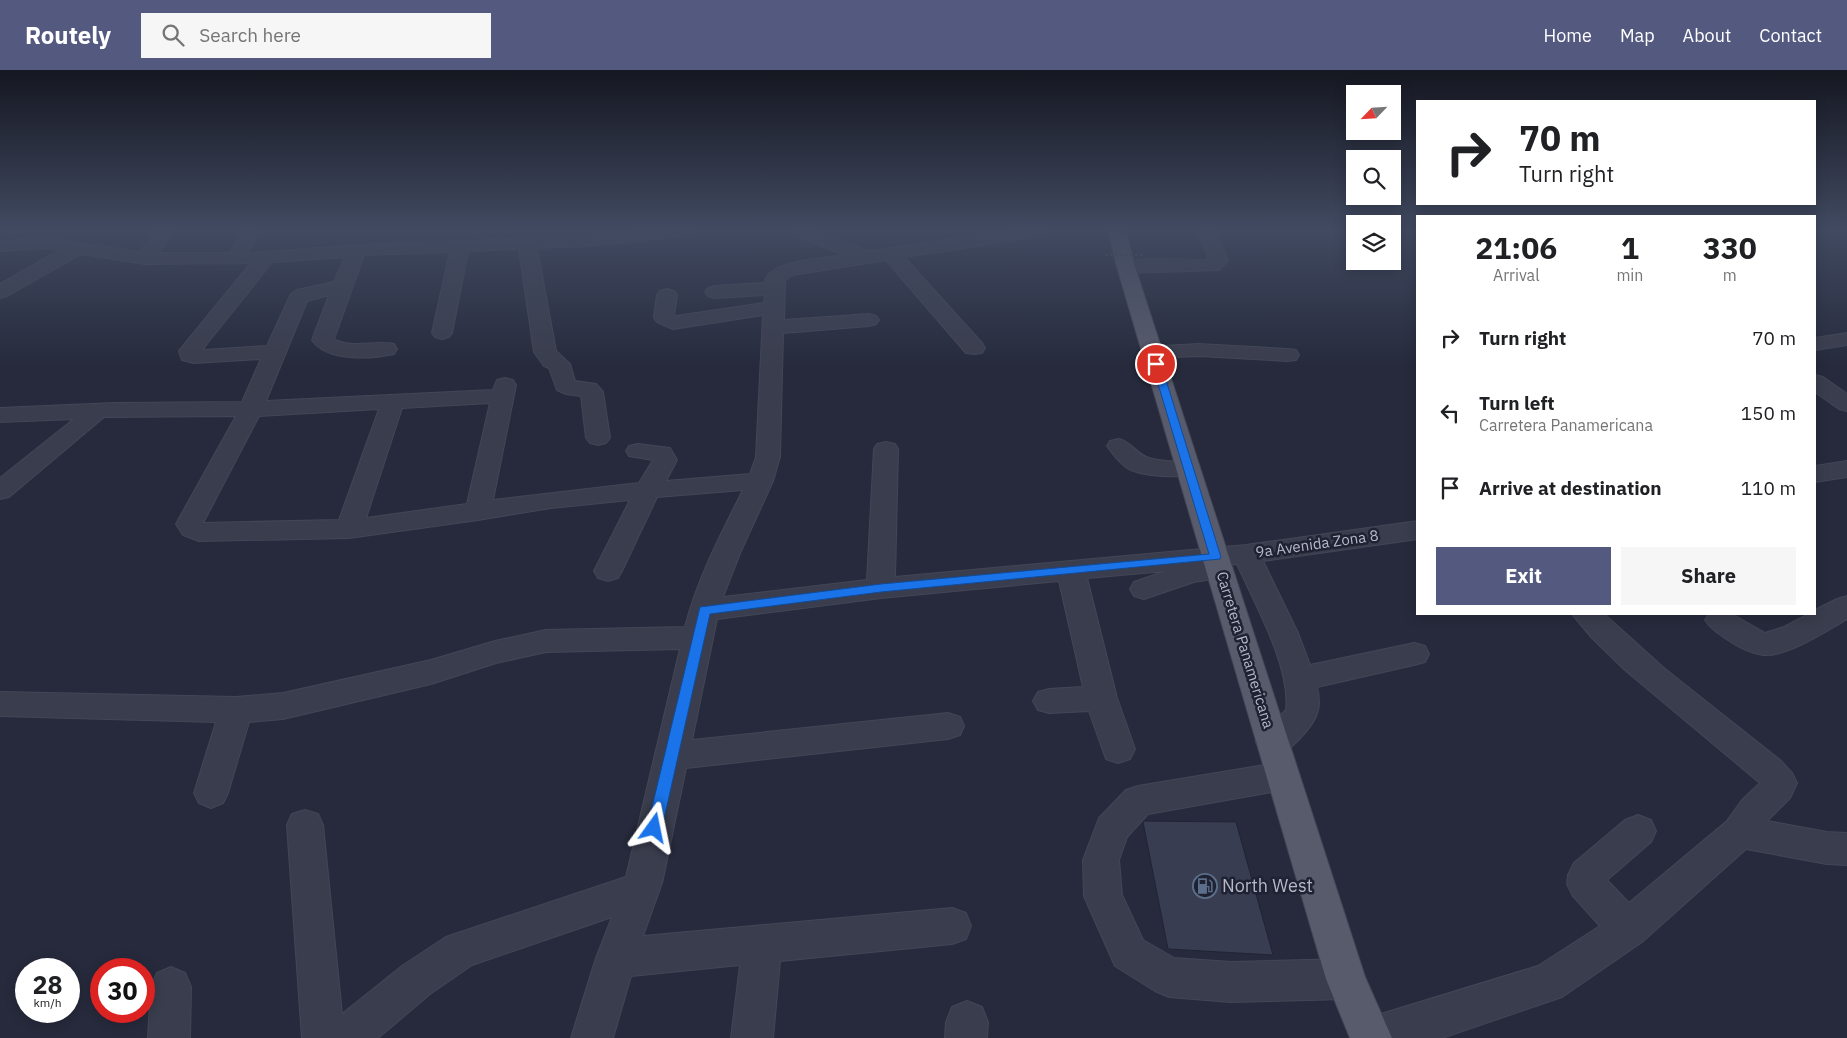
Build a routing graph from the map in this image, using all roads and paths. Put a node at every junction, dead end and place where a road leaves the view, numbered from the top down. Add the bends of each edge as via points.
1 (28, 276) edge
2 (251, 276) edge
3 (349, 276) edge
4 (454, 276) edge
5 (526, 276) edge
6 (778, 276) edge
7 (901, 276) edge
8 (1130, 276) edge
9 (342, 286) junction
10 (0, 292) edge
11 (715, 292) dead end
12 (667, 295) dead end
13 (774, 308) junction
14 (869, 320) dead end
15 (442, 333) dead end
16 (1847, 339) edge
17 (1816, 344) edge
18 (974, 348) dead end
19 (386, 349) dead end
20 (276, 352) junction
21 (1152, 352) junction
22 (1288, 355) dead end
23 (1816, 383) edge
24 (394, 402) junction
25 (1847, 404) edge
26 (251, 409) junction
27 (98, 411) junction
28 (0, 415) edge
29 (598, 438) dead end
30 (1119, 446) dead end
31 (886, 449) dead end
32 (638, 451) dead end
33 (1188, 468) junction
34 (1847, 469) edge
35 (1816, 474) edge
36 (760, 481) junction
37 (648, 490) junction
38 (0, 491) edge
39 (478, 512) junction
40 (349, 529) junction
41 (1416, 530) edge
42 (1246, 554) junction
43 (1218, 564) junction
44 (608, 571) dead end
45 (1071, 571) junction
46 (881, 588) junction
47 (1144, 589) dead end
48 (1847, 606) edge
49 (1588, 615) edge
50 (1720, 620) dead end
51 (700, 624) junction
52 (1414, 654) dead end
53 (1299, 679) junction
54 (1101, 698) junction
55 (1049, 701) dead end
56 (0, 704) edge
57 (236, 710) junction
58 (948, 726) dead end
59 (1118, 749) dead end
60 (670, 756) junction
61 (1278, 759) junction
62 (211, 793) dead end
63 (305, 825) dead end
64 (1638, 831) dead end
65 (1740, 832) junction
66 (1847, 849) edge
67 (640, 890) junction
68 (952, 926) dead end
69 (1628, 930) junction
70 (762, 944) junction
71 (616, 958) junction
72 (1346, 979) junction
73 (170, 987) dead end
74 (169, 1038) edge
75 (323, 1038) edge
76 (345, 1038) edge
77 (592, 1038) edge
78 (752, 1038) edge
79 (1371, 1038) edge

1 - 10 street
2 - 20 street via 190,355 194,358
3 - 9 street
4 - 15 street
5 - 29 street via 545,352 558,364 568,388 588,388 592,392
6 - 13 street
7 - 18 street
8 - 21 main road, Carretera Panamericana
9 - 19 street via 323,340 326,345 336,349
9 - 20 street via 300,296
11 - 13 street
12 - 13 street via 664,318 673,323
13 - 14 street
13 - 36 street via 771,434
16 - 17 street
20 - 26 street
21 - 22 street via 1198,350
21 - 33 main road, Carretera Panamericana
23 - 25 street
24 - 26 street
24 - 39 street via 503,391
24 - 40 street
26 - 27 street
26 - 40 street via 189,524 192,529 199,532
27 - 28 street
27 - 38 street
30 - 33 street via 1138,464 1156,468
31 - 46 street
32 - 37 street via 661,453 665,460
33 - 43 main road, Carretera Panamericana
34 - 35 street
36 - 37 street
36 - 51 street via 727,551
37 - 39 street via 551,500
37 - 44 street
39 - 40 street
41 - 42 street, 9a Avenida Zona 8
42 - 43 street, 9a Avenida Zona 8
42 - 53 street via 1284,632
43 - 45 street
43 - 47 street
43 - 61 main road, Carretera Panamericana
45 - 46 street
45 - 54 street
46 - 51 street
48 - 50 street via 1784,639 1766,644 1754,641
49 - 65 street via 1611,640 1773,773 1780,783 1778,788 1754,811
51 - 57 street via 546,641 431,672 283,706
51 - 60 street
52 - 53 street
53 - 61 street via 1303,710
54 - 55 street
54 - 59 street
56 - 57 street
57 - 62 street
58 - 60 street
60 - 67 street
61 - 72 main road, Carretera Panamericana
61 - 72 street via 1138,802 1112,829 1101,860 1103,896 1129,953 1169,976 1231,982
63 - 75 street
64 - 69 street via 1585,880
65 - 66 street
65 - 69 street
67 - 71 street
67 - 76 street via 460,950 416,980
68 - 70 street
69 - 79 street via 1548,983
70 - 71 street
70 - 78 street
71 - 77 street
72 - 79 main road, Carretera Panamericana
73 - 74 street

